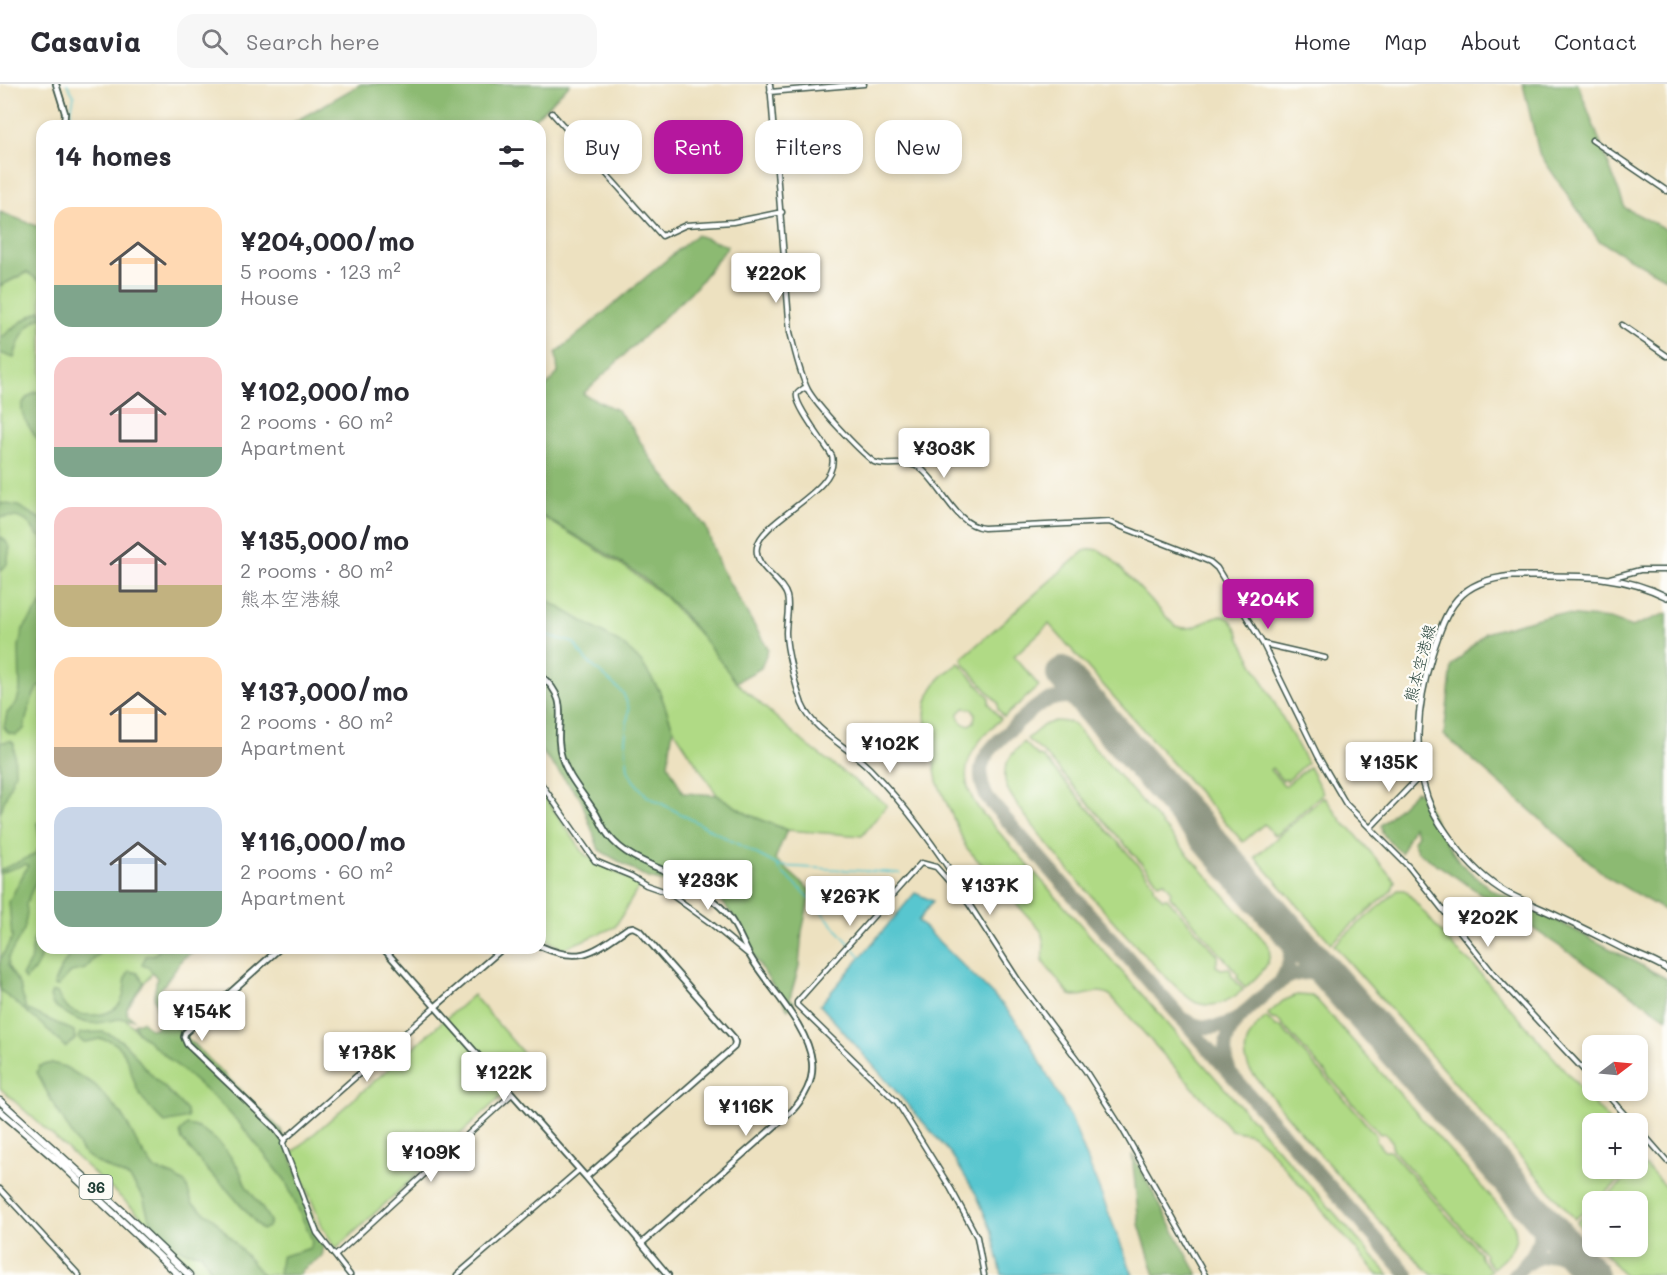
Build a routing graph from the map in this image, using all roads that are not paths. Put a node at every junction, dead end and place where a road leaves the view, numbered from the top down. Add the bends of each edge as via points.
1 (56, 84) edge
2 (770, 84) edge
3 (864, 84) edge
4 (770, 92) junction
5 (552, 113) dead end
6 (64, 120) edge
7 (1592, 140) dead end
8 (1667, 191) edge
9 (782, 212) junction
10 (1622, 325) dead end
11 (1667, 356) edge
12 (808, 390) junction
13 (1667, 570) edge
14 (1610, 578) junction
15 (1667, 597) edge
16 (1263, 644) junction
17 (1325, 658) dead end
18 (546, 681) edge
19 (1422, 774) junction
20 (546, 790) edge
21 (1371, 827) junction
22 (546, 948) edge
23 (273, 954) edge
24 (388, 954) edge
25 (496, 954) edge
26 (750, 956) junction
27 (1667, 969) edge
28 (1020, 983) junction
29 (435, 1007) junction
30 (1582, 1068) edge
31 (512, 1094) junction
32 (0, 1101) edge
33 (1613, 1101) edge
34 (0, 1111) edge
35 (1624, 1113) edge
36 (1648, 1139) edge
37 (284, 1140) junction
38 (1667, 1161) edge
39 (579, 1170) junction
40 (586, 1177) junction
41 (0, 1189) edge
42 (642, 1243) junction
43 (335, 1256) junction
44 (80, 1275) edge
45 (179, 1275) edge
46 (189, 1275) edge
47 (350, 1275) edge
48 (457, 1275) edge
49 (668, 1275) edge
50 (984, 1275) edge
51 (1205, 1275) edge

1 - 6 street
2 - 4 street
3 - 4 street
4 - 9 street
5 - 9 street via 662,236 686,225 733,222
7 - 8 street
9 - 12 street via 790,332
10 - 11 street
12 - 16 street via 867,457 879,464 922,469 972,526 1109,522 1210,562 1217,567
12 - 28 street via 804,388 796,396 832,456 832,469 818,487 765,533 757,547 767,573 787,597 786,635 803,706 818,727 854,754 909,812 945,861
13 - 14 street via 1640,570
14 - 15 main road, 熊本空港線 via 1646,586
14 - 19 main road, 熊本空港線 via 1496,578 1480,582 1450,606 1420,700
16 - 17 street
16 - 21 street via 1333,784 1346,804
18 - 26 street via 560,703 559,741 565,767 609,836 648,864 682,878 718,905 740,933
19 - 21 street
19 - 27 main road, 熊本空港線 via 1432,809 1442,827 1480,873 1508,893
20 - 26 street via 596,861 669,893
21 - 30 street via 1409,867 1492,972
22 - 40 street via 577,956 633,927 735,1042 734,1047
23 - 37 street via 184,1037
24 - 29 street
25 - 29 street
26 - 42 street via 806,1042 812,1062 807,1091 792,1111
28 - 50 street via 969,904 936,867 921,863 797,1002 810,1020 897,1102 977,1237
28 - 51 street via 1111,1110
29 - 31 street
29 - 37 street
31 - 39 street
31 - 43 street
32 - 46 main road, 36
33 - 35 street
34 - 45 main road, 36
36 - 38 street
37 - 43 street via 317,1233
39 - 40 street
39 - 48 street
40 - 42 street
41 - 44 street
42 - 49 street
43 - 47 street

